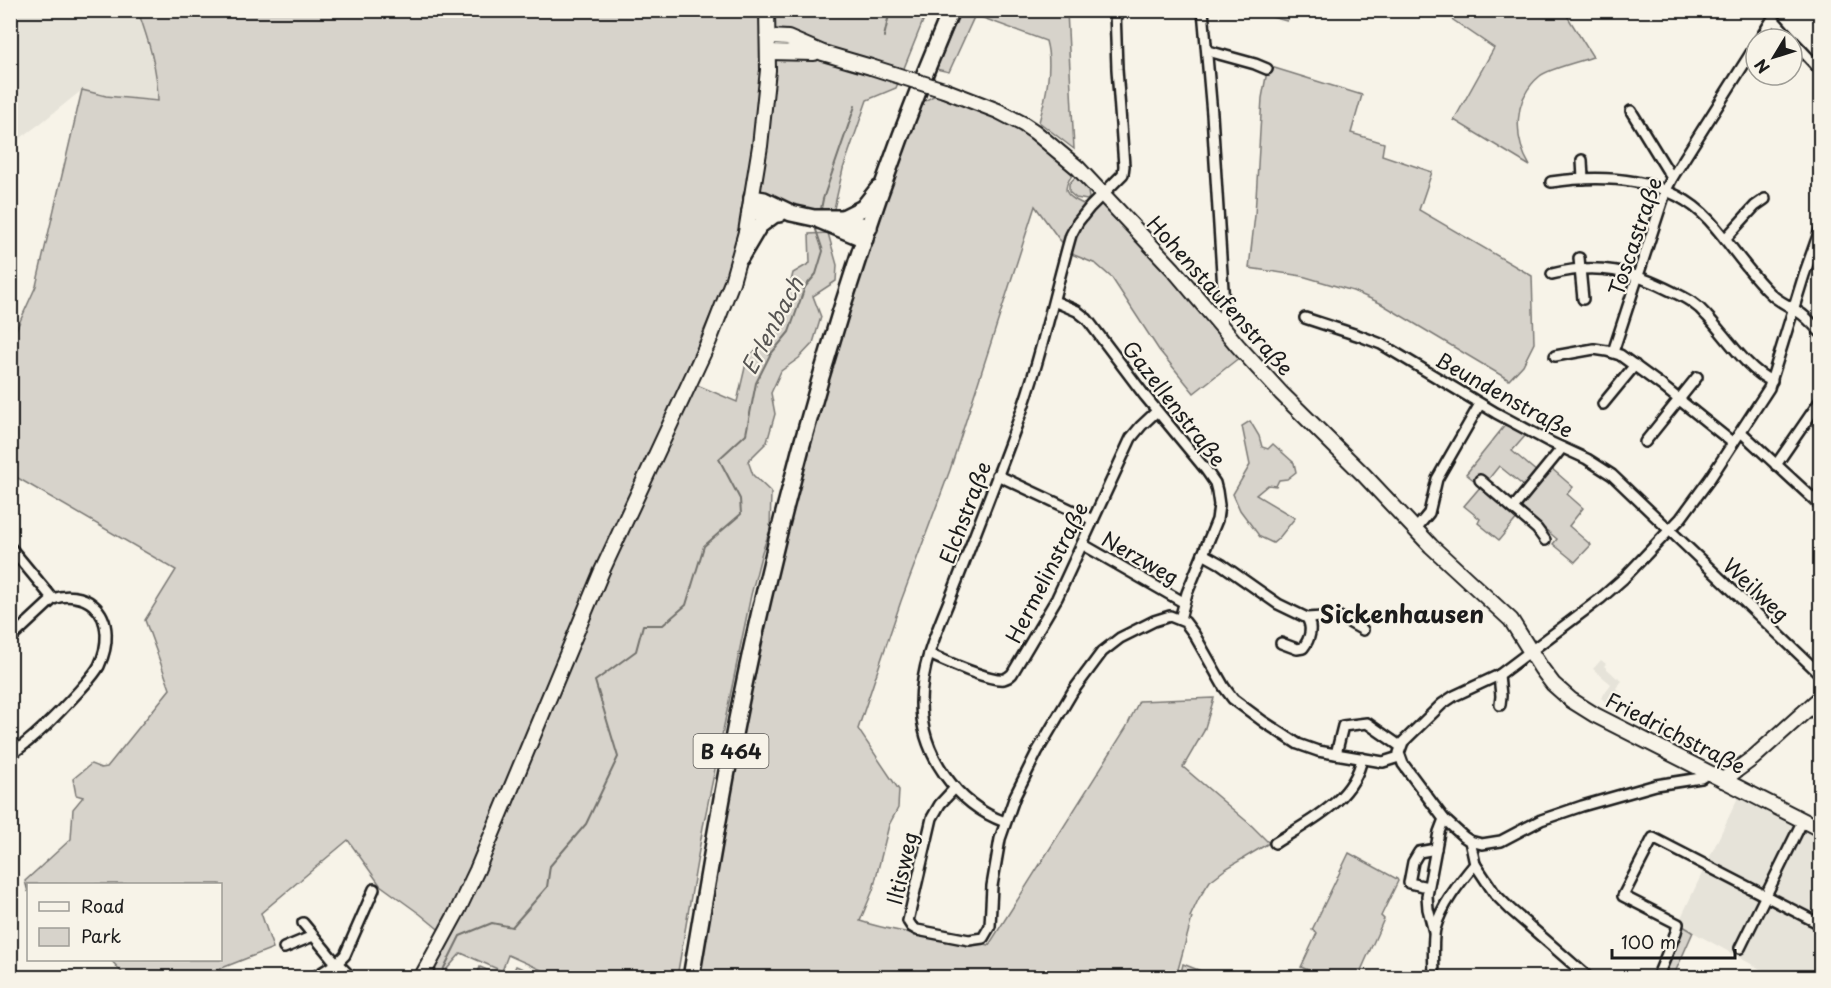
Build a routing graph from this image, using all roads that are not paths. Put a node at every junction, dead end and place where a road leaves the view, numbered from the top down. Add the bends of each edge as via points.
1 (767, 10) edge
2 (951, 10) edge
3 (1115, 10) edge
4 (1203, 10) edge
5 (768, 37) junction
6 (1208, 51) junction
7 (768, 52) junction
8 (1804, 52) edge
9 (824, 53) junction
10 (1744, 64) edge
11 (1267, 69) dead end
12 (1821, 70) edge
13 (1631, 111) dead end
14 (1582, 160) dead end
15 (889, 171) junction
16 (1672, 178) junction
17 (1583, 179) junction
18 (1551, 182) dead end
19 (1666, 190) junction
20 (1101, 193) junction
21 (1765, 199) dead end
22 (751, 204) junction
23 (791, 213) junction
24 (775, 214) junction
25 (840, 223) junction
26 (1821, 230) edge
27 (867, 234) junction
28 (1725, 239) junction
29 (740, 258) junction
30 (1579, 258) dead end
31 (1580, 269) junction
32 (1552, 274) dead end
33 (1638, 276) junction
34 (1583, 299) dead end
35 (1054, 301) junction
36 (1795, 309) junction
37 (1305, 318) dead end
38 (1219, 324) junction
39 (1821, 332) edge
40 (1613, 352) junction
41 (1555, 356) dead end
42 (1635, 365) junction
43 (1697, 377) dead end
44 (1772, 381) junction
45 (1679, 399) junction
46 (1821, 401) edge
47 (1480, 404) junction
48 (1603, 404) dead end
49 (1157, 411) junction
50 (1741, 432) junction
51 (1645, 442) dead end
52 (1733, 443) junction
53 (1562, 447) junction
54 (1776, 465) junction
55 (997, 475) junction
56 (1480, 480) dead end
57 (1821, 505) edge
58 (1513, 508) junction
59 (1093, 519) junction
60 (1415, 530) junction
61 (1670, 531) junction
62 (1545, 540) dead end
63 (1082, 544) junction
64 (10, 547) edge
65 (1203, 554) junction
66 (53, 599) junction
67 (1184, 602) junction
68 (1307, 618) junction
69 (1180, 619) junction
70 (1364, 630) dead end
71 (10, 639) edge
72 (1281, 643) dead end
73 (1531, 651) junction
74 (929, 654) junction
75 (1821, 674) edge
76 (1499, 675) junction
77 (1821, 698) edge
78 (1500, 705) dead end
79 (1401, 746) junction
80 (10, 754) edge
81 (1336, 754) junction
82 (1399, 757) junction
83 (1362, 758) junction
84 (1709, 773) junction
85 (1723, 780) junction
86 (955, 788) junction
87 (1444, 819) junction
88 (1803, 820) junction
89 (1005, 822) junction
90 (1821, 829) edge
91 (1473, 842) junction
92 (1275, 843) dead end
93 (1437, 849) junction
94 (1475, 864) junction
95 (1428, 887) junction
96 (374, 889) dead end
97 (1767, 896) junction
98 (303, 923) dead end
99 (1821, 924) edge
100 (1434, 932) junction
101 (313, 936) junction
102 (284, 948) dead end
103 (1740, 948) dead end
104 (337, 963) junction
105 (313, 978) edge
106 (352, 978) edge
107 (421, 978) edge
108 (691, 978) edge
109 (1434, 978) edge
110 (1589, 978) edge
111 (1658, 978) edge

1 - 5 street
2 - 15 main road, B 464
3 - 20 street, Elchstraße via 1124,166 1123,174
4 - 6 street
5 - 7 street
5 - 9 street, Hohenstaufenstraße via 788,38
6 - 11 street
6 - 38 street via 1224,305
7 - 9 street, Hohenstaufenstraße
7 - 22 street via 765,108
8 - 12 street
9 - 20 street, Hohenstaufenstraße, bridge via 998,111 1035,132
10 - 16 street, Toscastraße
13 - 16 street
14 - 17 street
15 - 25 main road via 863,208
15 - 27 main road, B 464
16 - 19 street, Toscastraße
17 - 18 street
17 - 19 street via 1626,180
19 - 28 street via 1701,213
19 - 33 street, Toscastraße
20 - 35 street, Elchstraße via 1074,228
20 - 38 street, Hohenstaufenstraße
21 - 28 street
22 - 23 main road via 764,200
22 - 24 main road
22 - 29 street
23 - 24 main road
23 - 25 main road
24 - 29 main road via 759,226
25 - 27 main road
26 - 36 street
27 - 108 main road, B 464 via 810,416 765,588 734,735
28 - 36 street via 1769,293
29 - 107 street via 717,324 601,573 483,857
30 - 31 street
31 - 32 street
31 - 33 street via 1615,270
31 - 34 street
33 - 40 street, Toscastraße
33 - 44 street via 1697,305 1757,373
35 - 49 street, Gazellenstraße via 1087,319
35 - 55 street, Elchstraße via 1020,415
36 - 39 street
36 - 44 street
37 - 47 street, Beundenstraße via 1381,344
38 - 60 street, Hohenstaufenstraße
40 - 41 street via 1587,350
40 - 42 street
42 - 45 street
42 - 48 street
43 - 45 street
44 - 50 street
45 - 51 street
45 - 52 street
46 - 54 street
47 - 53 street, Beundenstraße
47 - 60 street via 1437,478 1429,513
49 - 59 street, Hermelinstraße via 1131,438
49 - 65 street, Gazellenstraße via 1215,483 1217,520
50 - 52 street
50 - 54 street
52 - 61 street
53 - 58 street
53 - 61 street, Beundenstraße via 1612,475
54 - 57 street
55 - 59 street
55 - 74 street, Elchstraße
56 - 58 street
58 - 62 street via 1538,528
59 - 63 street, Hermelinstraße
60 - 73 street, Hohenstaufenstraße via 1511,620
61 - 73 street via 1612,589
61 - 75 street, Weilweg
63 - 67 street, Nerzweg
63 - 74 street, Hermelinstraße via 1057,598 1012,674 996,678
64 - 66 street
65 - 67 street, Gazellenstraße
65 - 68 street via 1278,604
66 - 71 street
66 - 80 street via 77,597 94,605 105,625 102,657 93,675 60,711
67 - 69 street, Gazellenstraße
68 - 70 street via 1338,616
68 - 72 street via 1311,630 1303,648 1297,650
69 - 81 street via 1190,627 1224,687 1238,703 1298,744
69 - 89 street via 1165,617 1140,627 1098,657 1045,737
73 - 76 street
73 - 84 street, Friedrichstraße via 1553,684 1577,704
74 - 86 street, Elchstraße via 922,686 923,722 932,753
76 - 78 street
76 - 79 street via 1432,711
77 - 85 street
79 - 81 street via 1370,724 1358,723 1343,726
79 - 82 street
81 - 83 street
82 - 83 street via 1383,762
82 - 87 street
83 - 92 street via 1341,799
84 - 85 street, Friedrichstraße
84 - 91 street via 1582,806 1541,820 1502,841
85 - 88 street, Friedrichstraße
86 - 89 street, Elchstraße via 975,806
86 - 89 street, Iltisweg via 932,818 909,921 912,927 969,940 983,938 990,926 994,869
87 - 91 street
87 - 93 street
88 - 90 street, Friedrichstraße
88 - 97 street
91 - 94 street
93 - 95 street
93 - 95 street via 1419,852 1413,862 1409,883
94 - 100 street via 1449,900
94 - 110 street via 1509,909
95 - 100 street
96 - 104 street via 345,955
97 - 99 street
97 - 103 street
97 - 111 street via 1653,838 1623,896 1678,924
98 - 101 street
100 - 109 street
101 - 102 street
101 - 104 street
104 - 105 street
104 - 106 street

